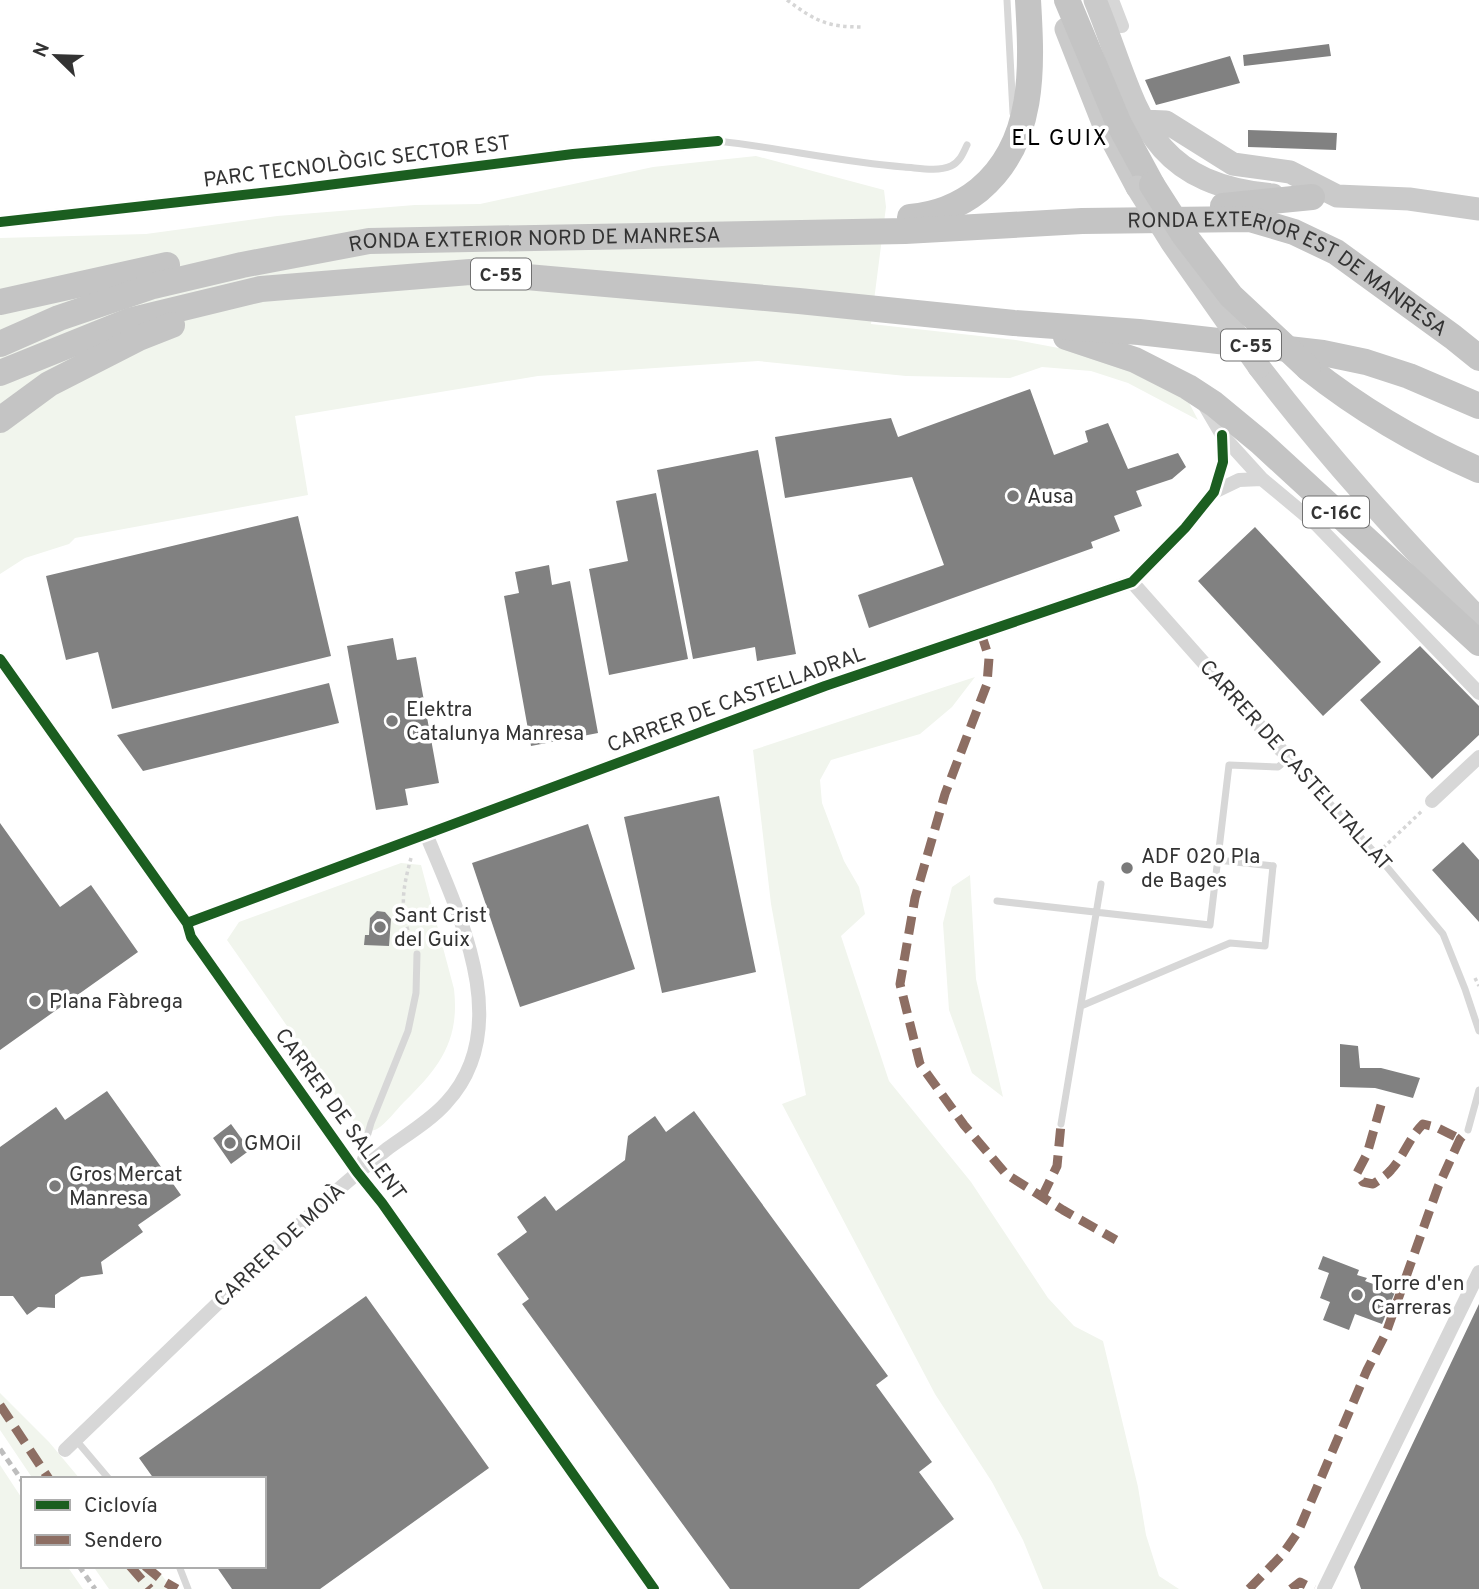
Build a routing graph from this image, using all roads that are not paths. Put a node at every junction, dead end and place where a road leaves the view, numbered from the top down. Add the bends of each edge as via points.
1 (1007, 0) edge
2 (1028, 0) edge
3 (1056, 0) edge
4 (1067, 0) edge
5 (1095, 0) edge
6 (1112, 0) edge
7 (1122, 26) dead end
8 (1142, 121) junction
9 (718, 141) joint
10 (1017, 141) junction
11 (967, 145) dead end
12 (1145, 186) junction
13 (1324, 197) junction
14 (1477, 207) edge
15 (1082, 221) junction
16 (0, 222) edge
17 (756, 234) junction
18 (369, 241) junction
19 (261, 289) junction
20 (0, 302) edge
21 (1014, 323) junction
22 (0, 344) edge
23 (1479, 358) edge
24 (0, 373) edge
25 (1188, 387) junction
26 (1479, 406) edge
27 (0, 420) edge
28 (1222, 435) junction
29 (1479, 470) edge
30 (1262, 479) junction
31 (1214, 492) junction
32 (1132, 582) junction
33 (1479, 619) edge
34 (1479, 643) edge
35 (0, 659) edge
36 (1479, 693) edge
37 (1285, 754) junction
38 (1479, 757) edge
39 (1432, 801) road end
40 (426, 834) junction
41 (1208, 859) dead end
42 (1101, 884) dead end
43 (997, 901) dead end
44 (1096, 912) junction
45 (187, 923) junction
46 (417, 954) road end
47 (1080, 1006) junction
48 (1479, 1031) edge
49 (1479, 1090) edge
50 (1061, 1124) dead end
51 (1468, 1130) dead end
52 (357, 1172) junction
53 (1479, 1272) edge
54 (70, 1445) joint
55 (107, 1477) edge
56 (180, 1568) edge
57 (188, 1589) edge
58 (654, 1589) edge
59 (1324, 1589) edge

1 - 10 lane
2 - 10 highway via 1029,77
3 - 12 main road, C-16C via 1103,123
4 - 12 highway
5 - 8 main road
6 - 7 street
8 - 13 main road via 1184,127 1233,164 1290,172
8 - 13 main road via 1169,156 1207,181 1237,190
9 - 11 lane via 867,164 938,169 954,165
9 - 16 street, PARC TECNOLÒGIC SECTOR EST
10 - 17 highway via 989,181 953,207 913,217 815,219
12 - 29 highway, bridge via 1231,296 1308,368 1375,417
12 - 33 main road, C-16C, bridge via 1172,243 1306,429
13 - 14 main road via 1409,199
13 - 15 highway
15 - 17 highway, RONDA EXTERIOR NORD DE MANRESA / C-55
15 - 23 highway, RONDA EXTERIOR EST DE MANRESA / C-55 via 1250,219 1294,232 1336,252
17 - 18 highway, RONDA EXTERIOR NORD DE MANRESA / C-55
18 - 20 highway via 282,240
18 - 22 highway, RONDA EXTERIOR NORD DE MANRESA / C-55 via 153,286
19 - 21 highway, RONDA EXTERIOR NORD DE MANRESA / C-55 via 470,272
19 - 24 highway, RONDA EXTERIOR NORD DE MANRESA / C-55 via 129,321
19 - 27 highway via 128,344 49,384
21 - 25 highway, C-16C via 1105,348
21 - 26 highway, C-55 via 1323,353 1409,376
25 - 28 street
25 - 34 highway, C-16C via 1259,442
28 - 30 street
28 - 31 street, CARRER DE CASTELLADRAL via 1223,462
30 - 31 street via 1239,480
30 - 36 street via 1316,524
31 - 32 street, CARRER DE CASTELLADRAL
32 - 37 street, CARRER DE CASTELLTALLAT
32 - 40 street, CARRER DE CASTELLADRAL via 825,686
35 - 45 street, CARRER DE SALLENT
37 - 44 lane via 1278,768 1229,765 1210,925
37 - 48 lane, CARRER DE CASTELLTALLAT via 1443,934
38 - 39 street
40 - 45 street, CARRER DE CASTELLADRAL
40 - 52 street, CARRER DE MOIÀ via 461,920 480,993 475,1048 467,1076 445,1104
41 - 47 lane, bridge via 1273,866 1265,946 1230,943
42 - 44 lane
43 - 44 lane
44 - 47 lane
45 - 52 street, CARRER DE SALLENT via 191,937
46 - 52 lane via 416,993 408,1031 370,1123
47 - 50 lane
49 - 51 lane
52 - 54 street, CARRER DE MOIÀ
52 - 58 street, CARRER DE SALLENT
53 - 59 street
54 - 55 lane
56 - 57 lane

